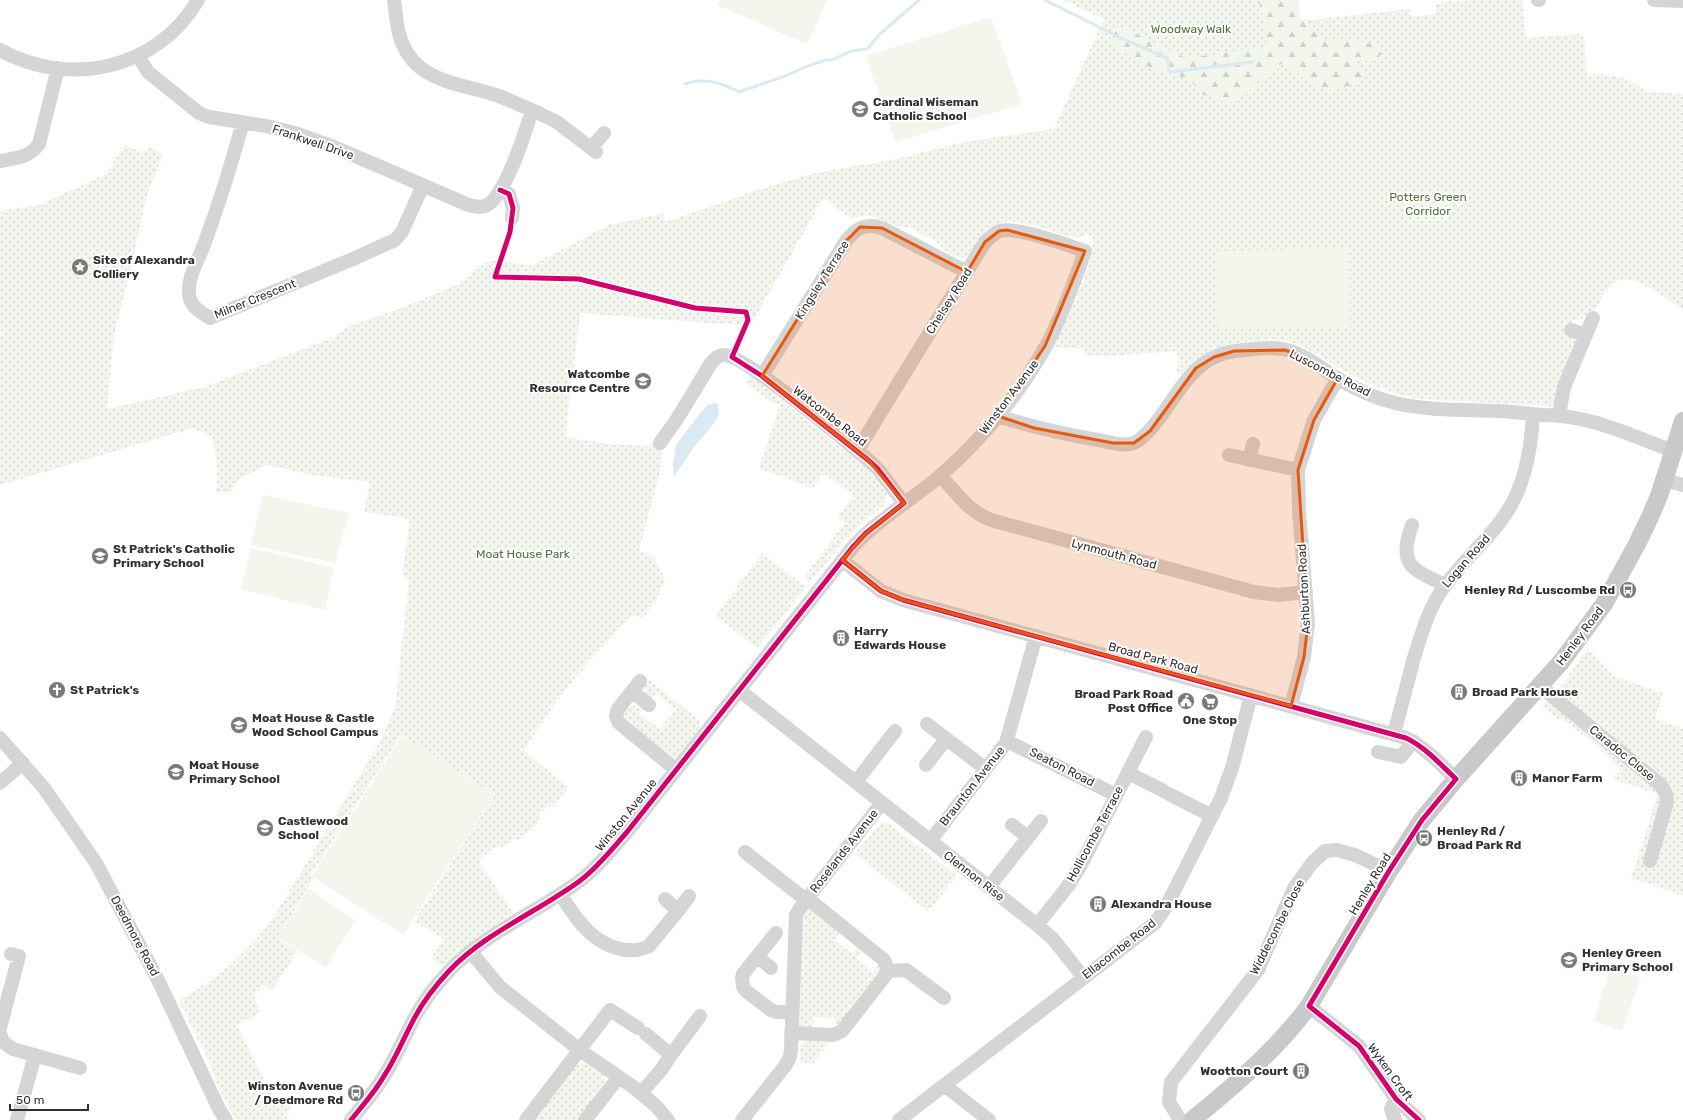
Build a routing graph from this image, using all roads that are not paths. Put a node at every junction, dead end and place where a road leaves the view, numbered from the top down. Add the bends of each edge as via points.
1 (198, 0) edge
2 (394, 0) edge
3 (1654, 0) edge
4 (1683, 0) edge
5 (0, 50) edge
6 (138, 56) junction
7 (58, 68) junction
8 (532, 110) junction
9 (243, 122) junction
10 (604, 133) dead end
11 (0, 161) edge
12 (423, 185) junction
13 (500, 190) junction
14 (512, 218) dead end
15 (1085, 251) joint
16 (967, 272) junction
17 (1593, 318) dead end
18 (1571, 330) dead end
19 (1586, 335) junction
20 (762, 376) junction
21 (1338, 378) junction
22 (1534, 414) junction
23 (1559, 415) junction
24 (998, 416) junction
25 (1683, 421) edge
26 (660, 443) dead end
27 (1253, 444) dead end
28 (1674, 450) junction
29 (856, 451) junction
30 (1229, 455) dead end
31 (1249, 460) junction
32 (1298, 470) junction
33 (940, 476) junction
34 (1664, 480) junction
35 (1683, 485) edge
36 (904, 503) junction
37 (1412, 525) dead end
38 (842, 560) junction
39 (1445, 585) junction
40 (1306, 592) junction
41 (1036, 636) junction
42 (1540, 686) junction
43 (739, 690) junction
44 (1251, 695) junction
45 (649, 705) dead end
46 (1291, 706) junction
47 (927, 724) dead end
48 (895, 731) dead end
49 (1394, 734) junction
50 (1146, 737) dead end
51 (0, 738) edge
52 (946, 739) junction
53 (1007, 741) junction
54 (1413, 741) junction
55 (1378, 752) dead end
56 (23, 763) junction
57 (926, 765) dead end
58 (676, 769) junction
59 (986, 769) junction
60 (1128, 773) junction
61 (1456, 779) junction
62 (856, 782) junction
63 (0, 783) edge
64 (1116, 794) junction
65 (881, 804) junction
66 (1212, 816) junction
67 (1041, 821) dead end
68 (1012, 825) dead end
69 (1028, 837) junction
70 (930, 841) junction
71 (745, 852) dead end
72 (1650, 861) dead end
73 (1389, 871) junction
74 (989, 888) junction
75 (560, 894) junction
76 (689, 896) dead end
77 (665, 899) dead end
78 (807, 899) junction
79 (678, 911) junction
80 (1037, 925) junction
81 (776, 933) dead end
82 (470, 951) junction
83 (11, 954) dead end
84 (758, 956) junction
85 (771, 968) dead end
86 (887, 971) junction
87 (1084, 978) junction
88 (944, 998) dead end
89 (1309, 1006) junction
90 (792, 1012) junction
91 (700, 1016) dead end
92 (0, 1028) edge
93 (792, 1033) junction
94 (0, 1034) edge
95 (580, 1051) junction
96 (671, 1055) junction
97 (35, 1056) junction
98 (80, 1068) dead end
99 (619, 1077) junction
100 (944, 1085) junction
101 (641, 1093) junction
102 (1396, 1099) junction
103 (17, 1120) edge
104 (226, 1120) edge
105 (351, 1120) edge
106 (526, 1120) edge
107 (585, 1120) edge
108 (668, 1120) edge
109 (742, 1120) edge
110 (899, 1120) edge
111 (989, 1120) edge
112 (1180, 1120) edge
113 (1192, 1120) edge
114 (1395, 1120) edge
115 (1419, 1120) edge

1 - 6 street via 183,22 170,35
2 - 8 street via 399,34 404,47 420,69 442,81 493,94
3 - 4 street
5 - 7 street via 28,63
6 - 7 street via 93,69
6 - 9 street, Frankwell Drive via 148,72 199,113
7 - 11 street via 39,144 27,155
8 - 10 street via 557,122 593,150
8 - 13 street via 521,144
9 - 12 street, Frankwell Drive via 295,133
9 - 12 street, Milner Crescent via 191,280 191,303 210,318 395,240 402,232
12 - 13 street, Frankwell Drive via 478,207 485,206
13 - 14 street via 509,194 513,208
15 - 16 street, Chelsey Road via 1015,230 999,231 985,242
15 - 24 street, Winston Avenue via 1046,346
16 - 20 street, Kingsley Terrace via 882,228 868,225 860,227 846,241
16 - 29 street, Chelsey Road
17 - 19 street
18 - 19 street
19 - 23 street via 1564,387
20 - 26 street, Watcombe Road via 732,357 717,357
20 - 29 street, Watcombe Road
21 - 22 street, Luscombe Road via 1378,398 1406,405
21 - 24 street, Luscombe Road via 1304,357 1285,350 1263,349 1222,353 1196,368 1150,431 1134,443 1125,444 1034,428
21 - 32 street, Ashburton Road via 1314,420
22 - 23 street, Luscombe Road
22 - 39 street, Logan Road via 1527,468 1520,488 1501,522
23 - 28 street, Luscombe Road via 1598,422
24 - 33 street, Winston Avenue
25 - 28 main road, Henley Road
27 - 31 street
28 - 34 main road, Henley Road
29 - 36 street, Watcombe Road via 877,468
30 - 31 street
31 - 32 street
32 - 40 street, Ashburton Road
33 - 36 street, Winston Avenue
33 - 40 street, Lynmouth Road via 970,509 991,520 1254,592 1278,595
34 - 35 street
34 - 42 main road, Henley Road via 1636,546 1604,604 1581,638
36 - 38 street, Winston Avenue via 866,533
37 - 39 street via 1406,544 1409,564 1421,574
38 - 41 street, Broad Park Road via 874,586 890,595
38 - 43 street, Winston Avenue
39 - 49 street, Logan Road via 1424,626
40 - 46 street, Ashburton Road via 1308,634
41 - 44 street, Broad Park Road
41 - 53 street, Braunton Avenue
42 - 61 main road, Henley Road
42 - 72 street, Caradoc Close via 1661,785 1667,802
43 - 58 street, Winston Avenue
43 - 62 street, Clennon Rise
44 - 46 street, Broad Park Road
44 - 66 street, Ellacombe Road via 1232,768 1218,796
45 - 58 street via 636,686 618,709 618,722
46 - 49 street, Broad Park Road
47 - 52 street
48 - 62 street
49 - 54 street, Broad Park Road
50 - 60 street, Hollicombe Terrace
51 - 56 street, Deedmore Road
52 - 57 street
52 - 59 street
53 - 59 street, Braunton Avenue
53 - 64 street, Seaton Road
54 - 55 street via 1401,757
54 - 61 street, Broad Park Road
56 - 63 street
56 - 104 street, Deedmore Road via 44,788 98,868 158,980
58 - 75 street, Winston Avenue via 607,854 582,879
59 - 70 street, Braunton Avenue
60 - 64 street, Hollicombe Terrace
60 - 66 street
61 - 73 main road, Henley Road via 1422,820
62 - 65 street, Clennon Rise
64 - 80 street, Hollicombe Terrace via 1074,877
65 - 70 street, Clennon Rise
65 - 78 street, Roselands Avenue
66 - 87 street, Ellacombe Road via 1162,914 1149,928
67 - 69 street
68 - 69 street
69 - 74 street
70 - 74 street, Clennon Rise
71 - 78 street, Roselands Avenue
73 - 89 main road, Henley Road
73 - 112 street, Widdecombe Close via 1355,854 1337,850 1325,851 1312,863 1294,888 1258,970 1170,1082 1169,1102
74 - 80 street, Clennon Rise
75 - 79 street via 591,934 608,945 627,950 649,946
75 - 82 street, Winston Avenue
76 - 79 street
77 - 79 street
78 - 86 street, Roselands Avenue via 884,960
78 - 90 street, Roselands Avenue via 796,915 795,922
80 - 87 street, Clennon Rise via 1053,939
81 - 84 street
82 - 95 street via 500,987
82 - 105 street, Winston Avenue via 427,997 384,1077
83 - 92 street via 19,956
84 - 85 street
84 - 90 street via 742,978 743,987 771,1010
86 - 88 street via 906,970
86 - 93 street via 842,1032
87 - 100 street, Ellacombe Road
89 - 102 street, Wyken Croft via 1359,1046
89 - 113 main road, Henley Road via 1267,1054 1218,1100
90 - 93 street, Roselands Avenue
91 - 96 street
93 - 109 street, Roselands Avenue via 790,1057 785,1066
94 - 97 street via 3,1042 9,1047
95 - 96 street via 610,1010 642,1031
95 - 99 street
95 - 106 street
96 - 101 street
97 - 98 street
97 - 103 street
99 - 101 street
99 - 107 street
100 - 110 street, Ellacombe Road
100 - 111 street
101 - 108 street
102 - 114 street, Wyken Croft via 1391,1109
102 - 115 street, Wyken Croft

